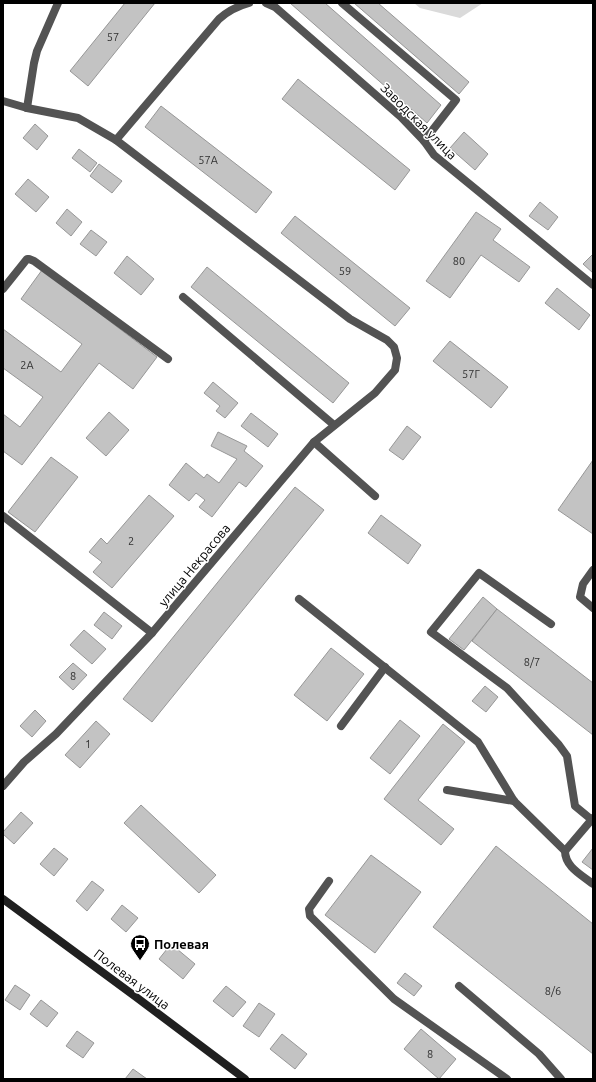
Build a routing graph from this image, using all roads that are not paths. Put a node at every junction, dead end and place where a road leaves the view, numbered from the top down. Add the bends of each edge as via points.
1 (58, 3) edge
2 (249, 3) edge
3 (266, 3) edge
4 (342, 3) edge
5 (3, 101) edge
6 (28, 108) junction
7 (116, 140) junction
8 (424, 141) junction
9 (593, 285) edge
10 (3, 289) edge
11 (183, 297) dead end
12 (168, 359) dead end
13 (334, 425) junction
14 (314, 442) junction
15 (375, 496) dead end
16 (3, 516) edge
17 (593, 570) edge
18 (299, 599) dead end
19 (593, 608) edge
20 (551, 624) dead end
21 (152, 633) junction
22 (385, 667) junction
23 (341, 726) dead end
24 (3, 786) edge
25 (447, 790) dead end
26 (514, 801) junction
27 (592, 819) edge
28 (565, 851) junction
29 (329, 881) dead end
30 (593, 884) edge
31 (3, 899) edge
32 (459, 986) dead end
33 (245, 1079) edge
34 (507, 1079) edge
35 (562, 1079) edge

1 - 6 street via 37,51
2 - 7 street via 219,18
3 - 8 street, Заводская улица via 275,6 401,116
4 - 8 street via 456,100
5 - 6 street
6 - 7 street via 78,118
7 - 13 street, улица Некрасова via 350,318 394,347 395,370 374,393
8 - 9 street, Заводская улица via 434,155
10 - 12 street via 27,259 34,261
11 - 13 street
13 - 14 street, улица Некрасова
14 - 15 street
14 - 21 street, улица Некрасова
16 - 21 street
17 - 19 street via 583,584 580,598
18 - 22 street
20 - 27 street via 479,574 431,632 507,688 559,745 567,756 575,806
21 - 24 street, улица Некрасова
22 - 23 street
22 - 26 street via 478,742
25 - 26 street
26 - 28 street
27 - 28 street
28 - 30 street via 565,857 572,868
29 - 34 street via 309,909 310,916 394,999
31 - 33 street, Полевая улица
32 - 35 street via 539,1054

